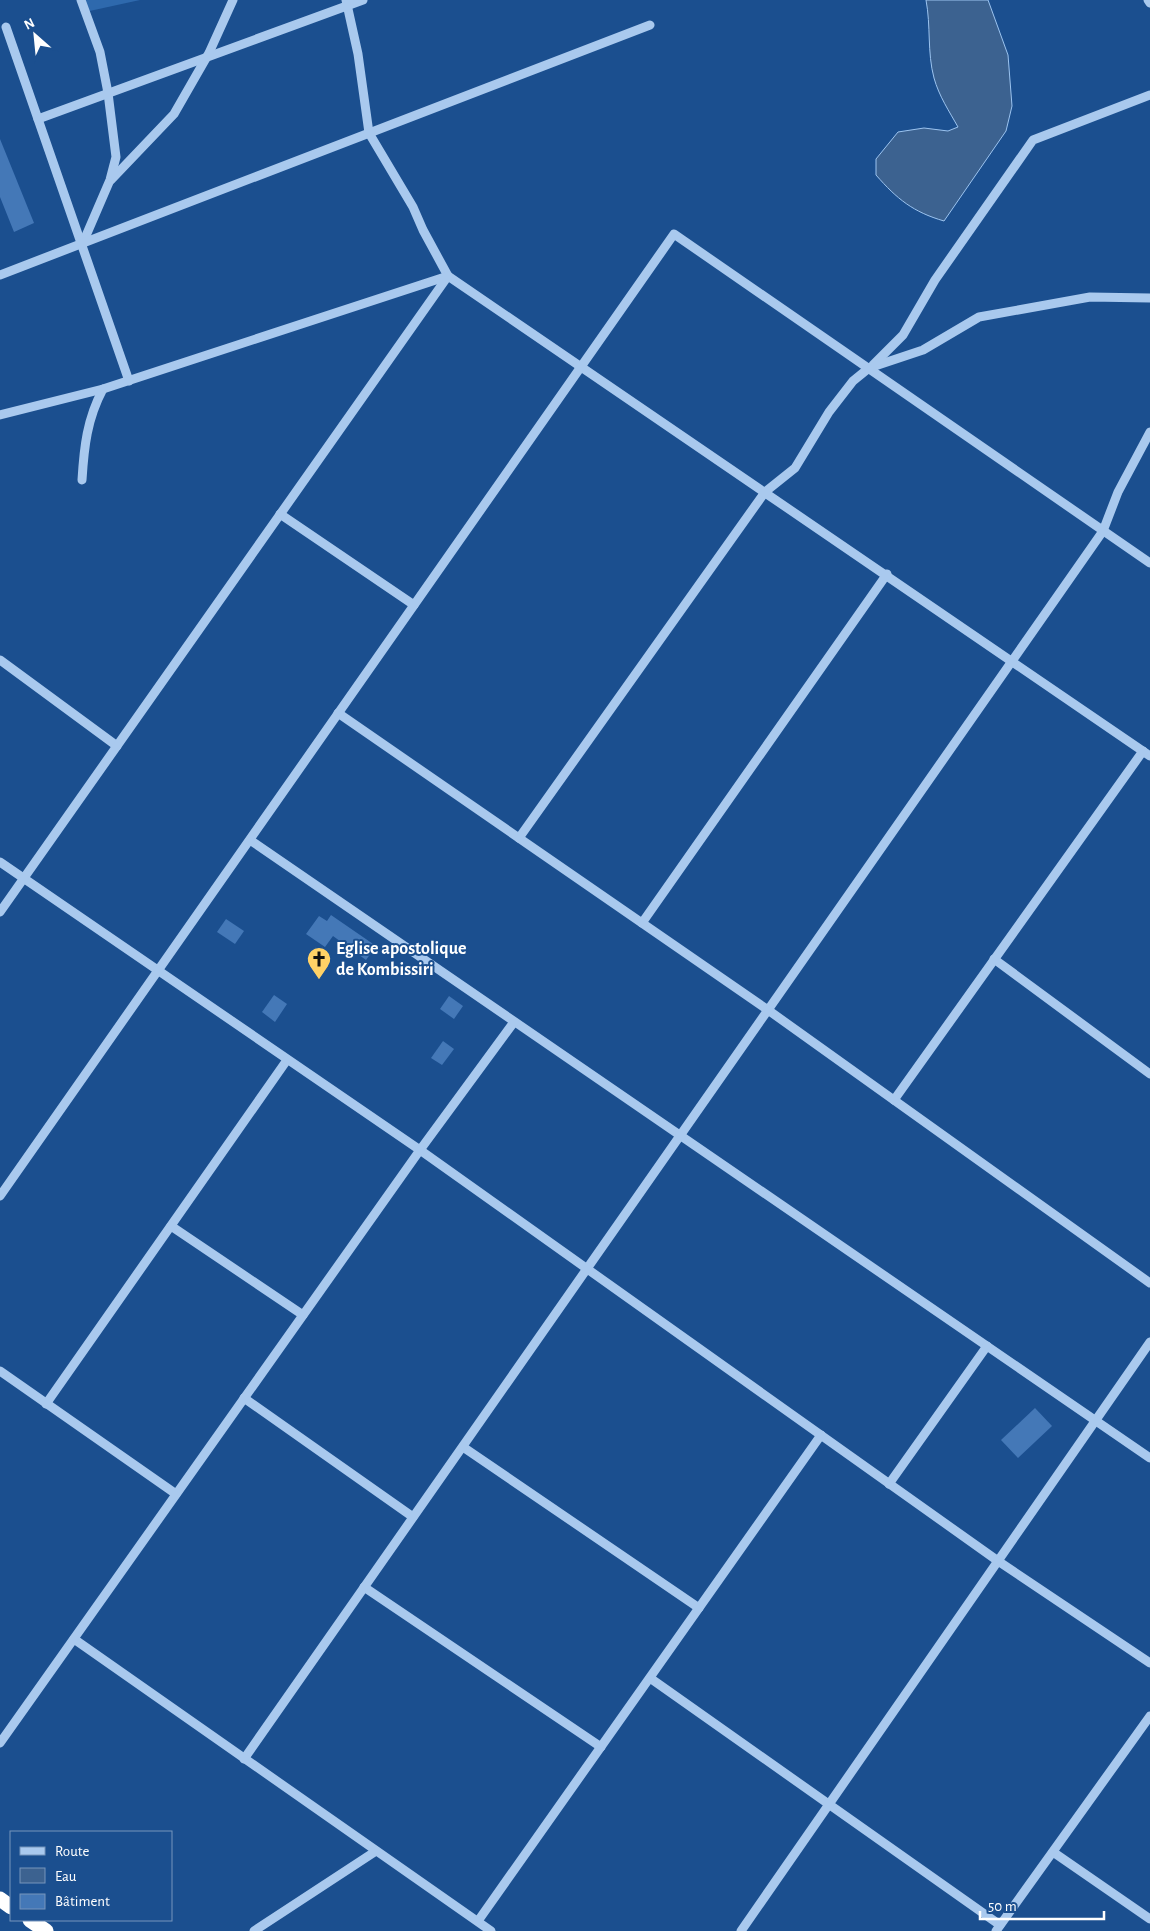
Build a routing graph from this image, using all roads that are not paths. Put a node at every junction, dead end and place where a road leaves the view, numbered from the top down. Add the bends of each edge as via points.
1 (81, 0) edge
2 (233, 0) edge
3 (363, 0) edge
4 (347, 3) edge
5 (650, 25) dead end
6 (6, 27) dead end
7 (206, 57) junction
8 (108, 93) junction
9 (1150, 95) edge
10 (38, 119) junction
11 (369, 133) junction
12 (110, 180) junction
13 (82, 245) junction
14 (0, 275) edge
15 (448, 276) junction
16 (1150, 298) edge
17 (581, 367) junction
18 (869, 368) junction
19 (128, 381) junction
20 (103, 389) junction
21 (0, 416) edge
22 (1150, 432) edge
23 (82, 480) dead end
24 (765, 492) junction
25 (280, 514) junction
26 (1103, 531) junction
27 (1150, 563) edge
28 (887, 574) junction
29 (414, 605) junction
30 (0, 660) edge
31 (1013, 660) junction
32 (338, 713) junction
33 (117, 746) junction
34 (1147, 753) edge
35 (519, 838) junction
36 (250, 840) junction
37 (0, 862) edge
38 (23, 878) junction
39 (0, 912) edge
40 (642, 923) junction
41 (994, 960) junction
42 (158, 971) junction
43 (768, 1010) junction
44 (514, 1022) junction
45 (287, 1060) junction
46 (1148, 1070) edge
47 (894, 1100) junction
48 (680, 1136) junction
49 (420, 1150) junction
50 (0, 1196) edge
51 (170, 1226) junction
52 (587, 1269) junction
53 (1150, 1283) edge
54 (303, 1314) junction
55 (1150, 1342) edge
56 (987, 1346) junction
57 (0, 1371) edge
58 (244, 1398) junction
59 (46, 1404) junction
60 (1096, 1420) junction
61 (821, 1436) junction
62 (462, 1446) junction
63 (1150, 1458) edge
64 (889, 1484) junction
65 (176, 1494) junction
66 (413, 1517) junction
67 (998, 1561) junction
68 (364, 1587) junction
69 (699, 1608) junction
70 (74, 1639) junction
71 (1150, 1663) edge
72 (650, 1678) junction
73 (1150, 1716) edge
74 (0, 1743) edge
75 (601, 1746) junction
76 (244, 1758) junction
77 (829, 1804) junction
78 (376, 1851) junction
79 (1053, 1852) junction
80 (1150, 1919) edge
81 (31, 1921) edge
82 (478, 1922) junction
83 (998, 1928) edge
84 (46, 1931) edge
85 (254, 1931) edge
86 (491, 1931) edge
87 (741, 1931) edge

1 - 8 street via 100,52
2 - 7 street
3 - 4 street
4 - 7 street
4 - 11 street
5 - 11 street
6 - 10 street
7 - 8 street
7 - 12 street via 174,114
8 - 10 street
8 - 12 street via 116,157
9 - 18 street via 1033,140 935,280 903,335
10 - 13 street
11 - 13 street
11 - 15 street via 414,207
12 - 13 street
13 - 14 street
13 - 19 street
15 - 17 street
15 - 19 street
15 - 25 street
16 - 18 street via 1090,297 979,317 923,350
17 - 18 street via 674,234
17 - 24 street
17 - 29 street
18 - 24 street via 852,381 795,468
18 - 26 street
19 - 20 street
20 - 21 street
20 - 23 street via 94,406 85,438
22 - 26 street via 1118,492
24 - 28 street
24 - 35 street
25 - 29 street
25 - 33 street
26 - 27 street
26 - 31 street
28 - 31 street
28 - 40 street
29 - 32 street
30 - 33 street
31 - 34 street
31 - 43 street
32 - 35 street
32 - 36 street
33 - 38 street
34 - 41 street
35 - 40 street
36 - 42 street
36 - 44 street
37 - 38 street
38 - 39 street
38 - 42 street
40 - 43 street
41 - 46 street
41 - 47 street
42 - 45 street
42 - 50 street
43 - 47 street
43 - 48 street
44 - 48 street
44 - 49 street
45 - 49 street
45 - 51 street
47 - 53 street
48 - 52 street
48 - 56 street
49 - 52 street
49 - 54 street
51 - 54 street
51 - 59 street
52 - 61 street
52 - 62 street
54 - 58 street
55 - 60 street
56 - 60 street
56 - 64 street
57 - 59 street
58 - 65 street
58 - 66 street
59 - 65 street
60 - 63 street
60 - 67 street
61 - 64 street
61 - 69 street
62 - 66 street
62 - 69 street
64 - 67 street
65 - 70 street
66 - 68 street
67 - 71 street
67 - 77 street
68 - 75 street
68 - 76 street
69 - 72 street
70 - 74 street
70 - 76 street
72 - 75 street
72 - 77 street
73 - 79 street
75 - 82 street
76 - 78 street
77 - 83 street
77 - 87 street
78 - 82 street
78 - 85 street
79 - 80 street
79 - 83 street
81 - 84 highway
82 - 86 street

